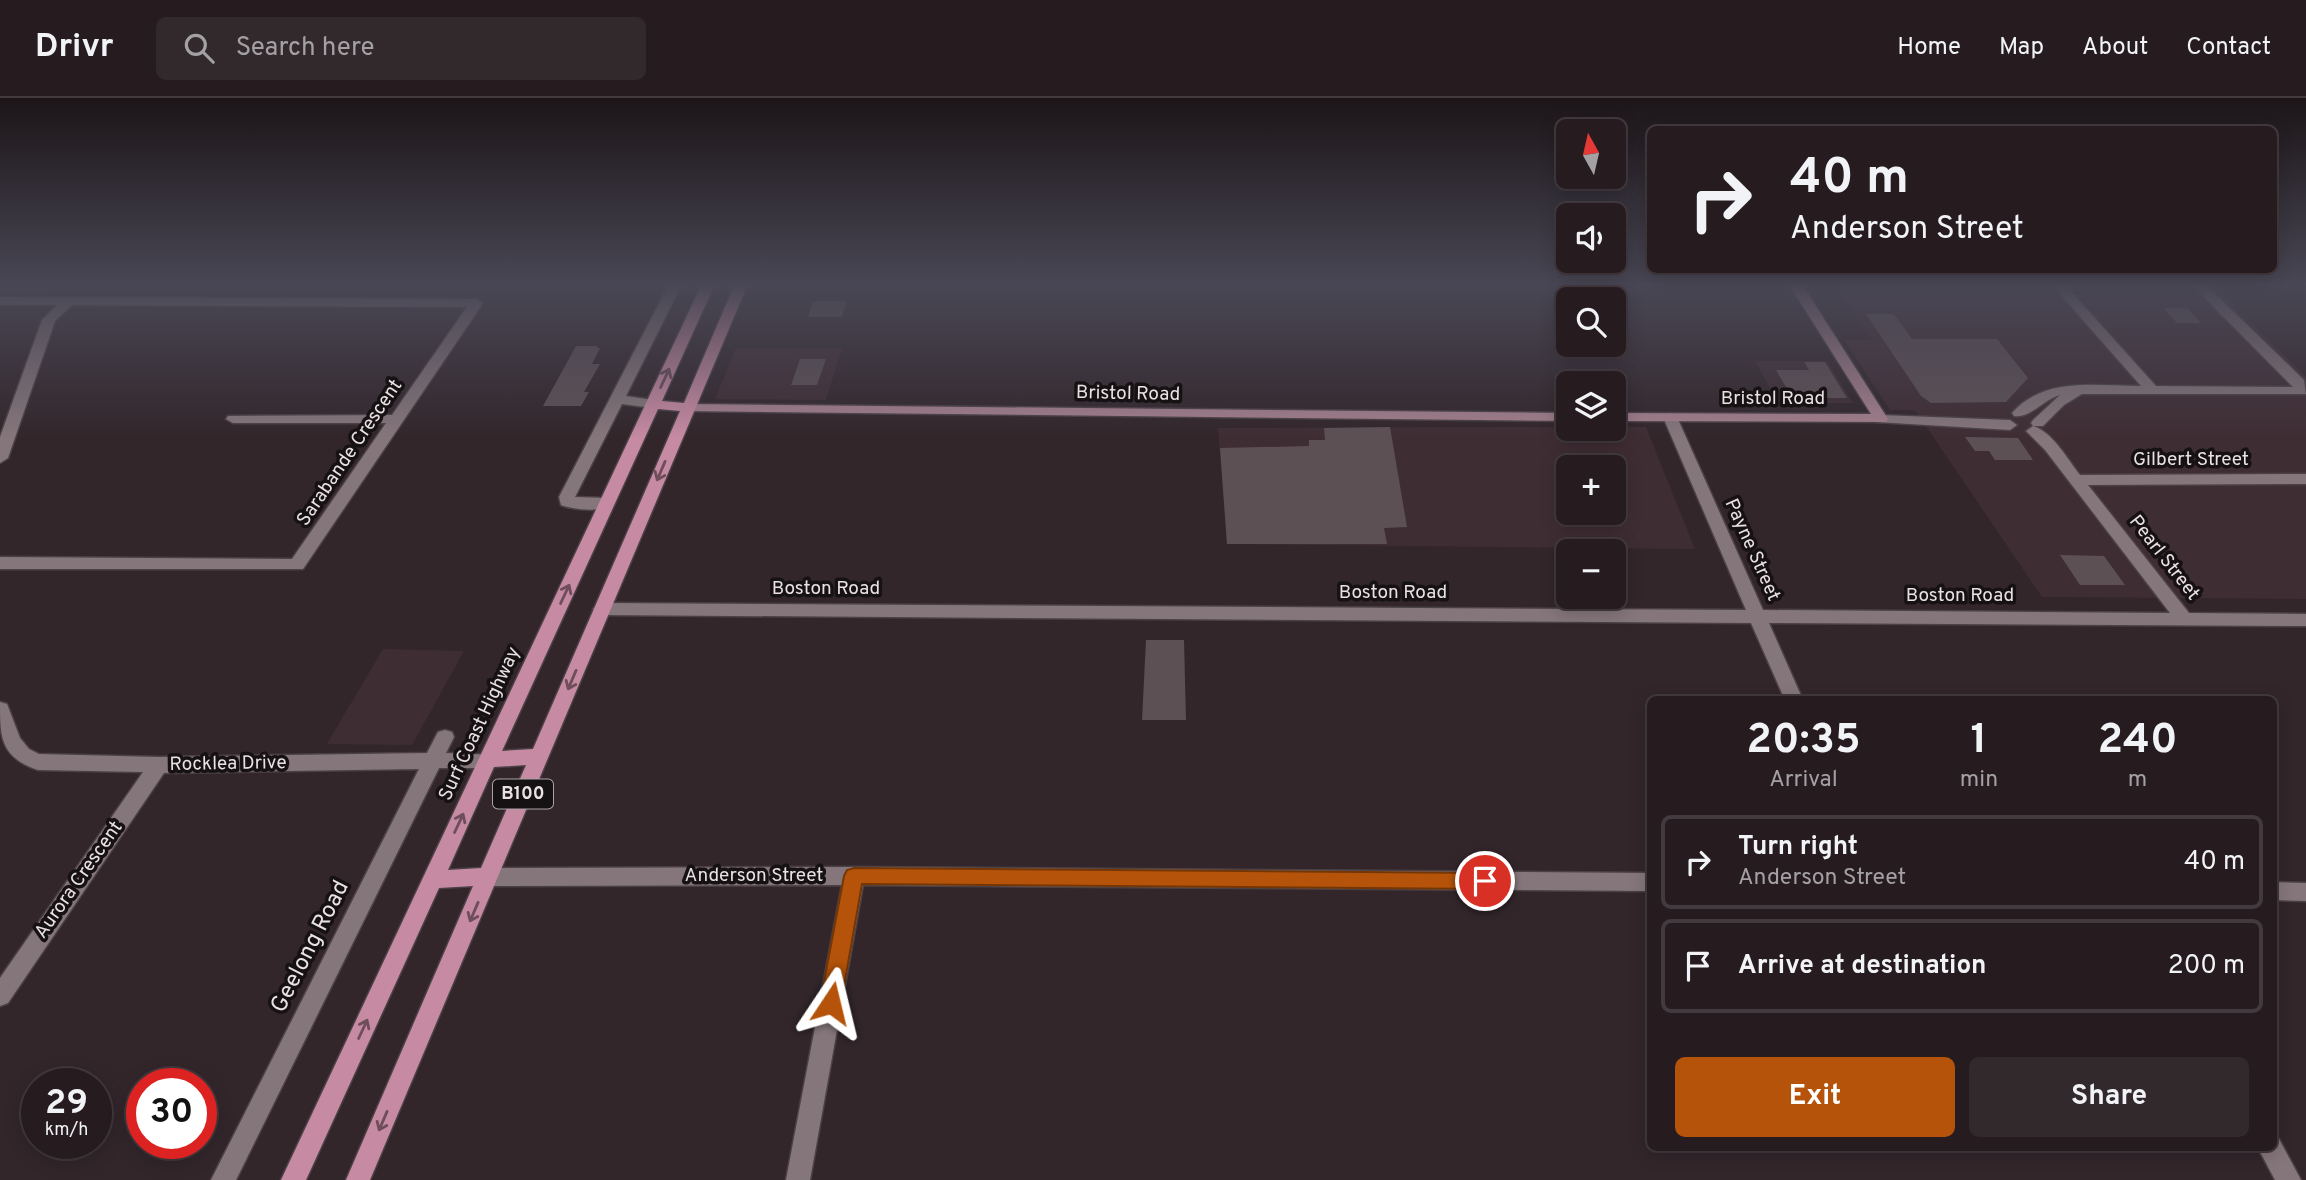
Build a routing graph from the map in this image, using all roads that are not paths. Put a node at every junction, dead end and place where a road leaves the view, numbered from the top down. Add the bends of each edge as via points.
1 (43, 336) edge
2 (453, 336) edge
3 (649, 336) edge
4 (684, 336) edge
5 (719, 336) edge
6 (1828, 336) edge
7 (2104, 336) edge
8 (2251, 336) edge
9 (2099, 391) junction
10 (2153, 391) junction
11 (616, 400) junction
12 (653, 404) junction
13 (688, 408) junction
14 (1556, 416) edge
15 (1626, 417) edge
16 (1671, 417) junction
17 (2013, 417) junction
18 (233, 419) dead end
19 (396, 419) junction
20 (1881, 419) junction
21 (2035, 427) junction
22 (0, 458) edge
23 (2306, 479) edge
24 (2077, 480) junction
25 (606, 503) junction
26 (0, 564) edge
27 (602, 609) junction
28 (1758, 616) junction
29 (2183, 618) junction
30 (2306, 620) edge
31 (1792, 696) edge
32 (0, 709) edge
33 (445, 737) dead end
34 (540, 756) junction
35 (488, 760) junction
36 (433, 762) junction
37 (159, 765) junction
38 (854, 876) junction
39 (489, 877) junction
40 (434, 879) junction
41 (1647, 882) edge
42 (2277, 891) edge
43 (2306, 892) edge
44 (0, 996) edge
45 (2272, 1151) edge
46 (223, 1180) edge
47 (293, 1180) edge
48 (358, 1180) edge
49 (798, 1180) edge
50 (2289, 1180) edge

1 - 22 street
2 - 19 street, Sarabande Crescent
3 - 11 street
12 -> 4 main road, Surf Coast Highway / B100
5 - 13 main road, B100
6 - 20 street
7 - 10 street
8 - 10 street via 2299,383 2301,391
9 - 10 street
9 - 17 street via 2046,394
9 - 21 street via 2060,399
11 - 12 street
11 - 25 street via 567,496 572,503
12 - 13 main road
12 - 25 main road, Surf Coast Highway / B100
13 - 14 street, Bristol Road
13 -> 27 main road, B100
15 - 16 street, Bristol Road
16 - 20 street, Bristol Road
16 - 28 street, Payne Street
17 - 20 street, Bristol Road
17 - 21 street, Pearl Street via 2029,416
18 - 19 street
19 - 26 street, Sarabande Crescent via 297,565
21 - 24 street, Pearl Street
23 - 24 street, Gilbert Street
24 - 29 street, Pearl Street
35 -> 25 main road, Surf Coast Highway / B100
27 - 28 street, Boston Road
27 -> 34 main road, B100
28 - 29 street, Boston Road
28 - 31 street, Payne Street
29 - 30 street, Pearl Street
32 - 37 street, Rocklea Drive via 24,758
33 - 36 street, Geelong Road
34 - 35 main road
34 - 39 main road, B100
35 - 36 street, Rocklea Drive
40 -> 35 main road, Surf Coast Highway / B100
36 - 37 street, Rocklea Drive
36 - 46 street, Geelong Road
37 - 44 street, Aurora Crescent
38 - 39 street, Anderson Street
38 - 41 street, Anderson Street
38 - 49 street
39 - 40 main road
39 -> 48 main road, B100
47 -> 40 main road, Surf Coast Highway / B100
42 - 43 street
45 - 50 street

